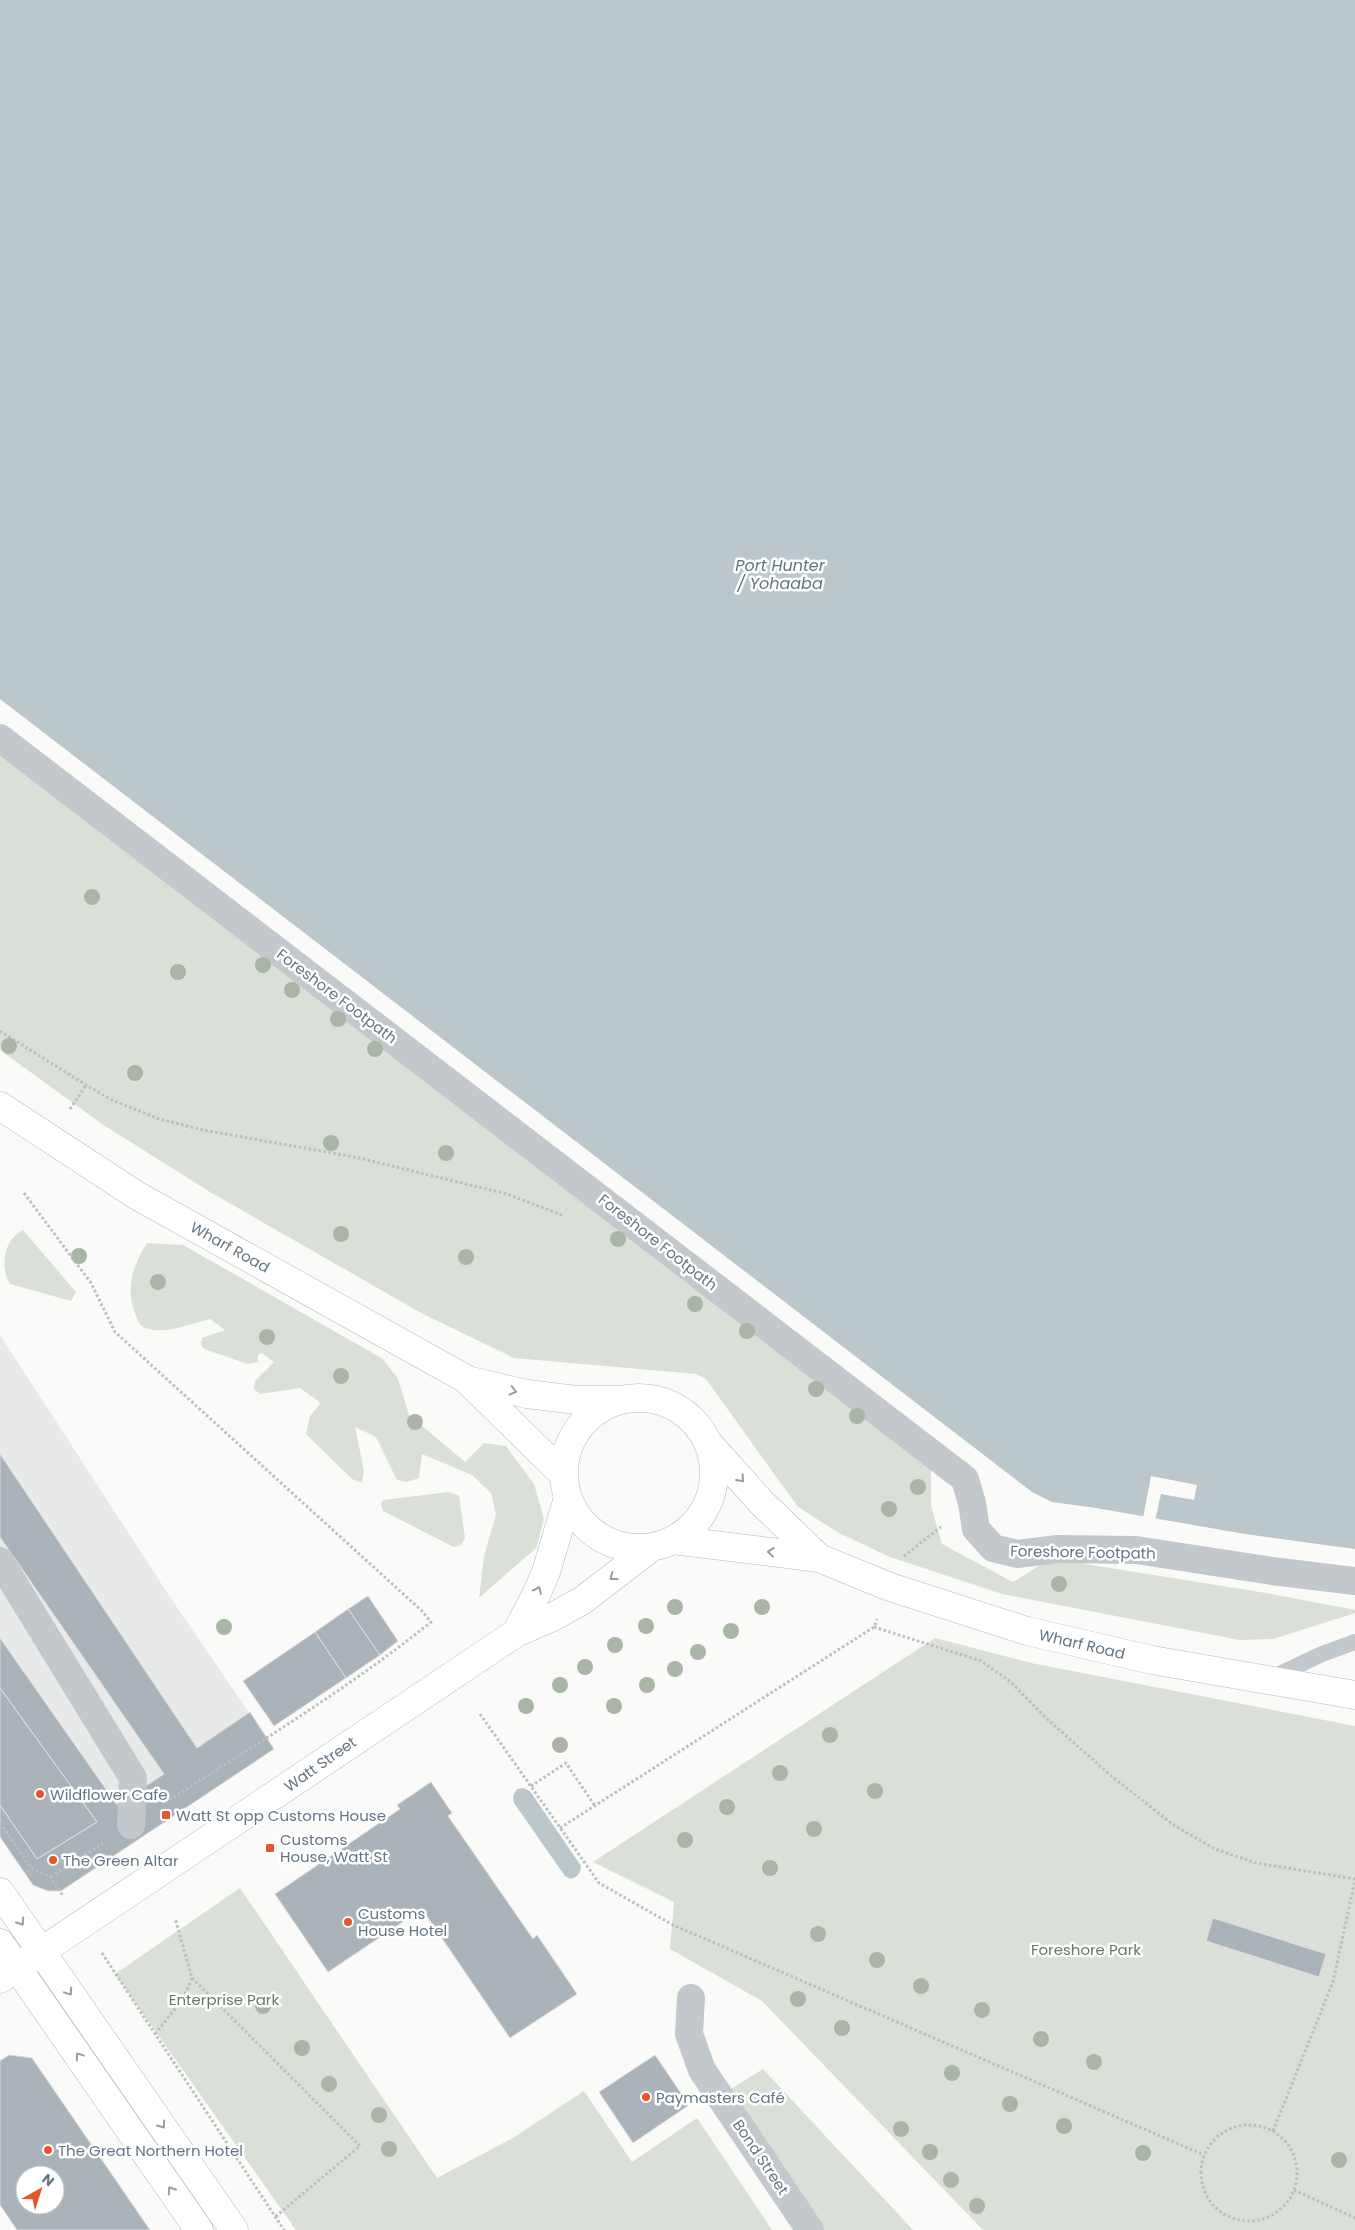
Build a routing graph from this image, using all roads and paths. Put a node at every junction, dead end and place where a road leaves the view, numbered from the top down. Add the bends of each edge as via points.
1 (0, 738) edge
2 (0, 1031) edge
3 (86, 1085) junction
4 (0, 1106) edge
5 (66, 1114) dead end
6 (24, 1193) dead end
7 (563, 1216) dead end
8 (466, 1379) junction
9 (618, 1400) junction
10 (708, 1443) junction
11 (566, 1487) junction
12 (972, 1503) junction
13 (663, 1544) junction
14 (819, 1558) junction
15 (900, 1559) dead end
16 (0, 1561) edge
17 (1355, 1581) edge
18 (516, 1633) junction
19 (1355, 1642) edge
20 (1269, 1679) junction
21 (1355, 1695) edge
22 (480, 1714) dead end
23 (531, 1786) junction
24 (596, 1806) junction
25 (0, 1822) edge
26 (131, 1825) junction
27 (560, 1828) junction
28 (32, 1869) junction
29 (25, 1874) dead end
30 (51, 1877) junction
31 (1355, 1880) edge
32 (0, 1892) edge
33 (62, 1894) dead end
34 (175, 1918) dead end
35 (0, 1943) edge
36 (42, 1951) junction
37 (102, 1954) dead end
38 (9, 1974) edge
39 (192, 1978) junction
40 (691, 1998) dead end
41 (154, 2034) junction
42 (1273, 2131) junction
43 (1204, 2155) junction
44 (1294, 2190) junction
45 (275, 2216) junction
46 (1355, 2218) edge
47 (199, 2230) edge
48 (234, 2230) edge
49 (284, 2230) edge
50 (810, 2230) edge

1 - 12 street, Foreshore Footpath via 965,1479
2 - 3 path
3 - 5 path
3 - 7 path via 112,1100 159,1119 355,1157 507,1194
4 - 8 main road, Wharf Road via 136,1195
6 - 26 path via 91,1283 115,1332 431,1622 316,1706
8 -> 9 main road, Wharf Road via 527,1394 576,1400
8 - 11 main road, Wharf Road
9 - 10 main road via 640,1398 661,1401 692,1420
9 - 11 main road via 589,1416 570,1443
10 - 13 main road via 715,1471 710,1499 696,1523
10 -> 14 main road, Wharf Road via 761,1502
11 - 13 main road via 581,1521 602,1538 626,1547
18 -> 11 main road, Watt Street via 546,1572
12 - 15 path
12 - 17 street, Foreshore Footpath via 976,1529 993,1548 1017,1554 1058,1549 1136,1550
14 -> 13 main road, Wharf Road
13 -> 18 main road, Watt Street via 583,1600
14 - 20 main road, Wharf Road via 890,1586 1027,1631 1152,1660
16 - 26 street via 133,1778
18 - 36 main road, Watt Street
19 - 20 lane
20 - 21 main road, Wharf Road
22 - 23 path
23 - 24 path via 566,1763
23 - 27 path
24 - 27 path
24 - 31 path via 874,1627 981,1661 1011,1682 1045,1717 1174,1826 1215,1848 1256,1863
25 - 28 path
26 - 30 path
27 - 43 path via 599,1883 673,1925
28 - 29 path
28 - 30 path
30 - 33 path
31 - 42 path via 1332,1982
32 -> 36 main road
34 - 39 path
35 - 38 main road
36 - 38 main road, Watt Street
36 -> 48 main road
37 - 41 path
47 -> 38 main road
39 - 41 path via 183,1999
39 - 45 path via 360,2146
40 - 50 street, Bond Street via 690,2034 702,2070
41 - 45 path
42 - 43 path via 1241,2125 1226,2130
42 - 44 path via 1284,2139 1296,2164
43 - 44 path via 1202,2184 1208,2198 1218,2210 1231,2217 1261,2219 1286,2203
44 - 46 path
45 - 49 path

